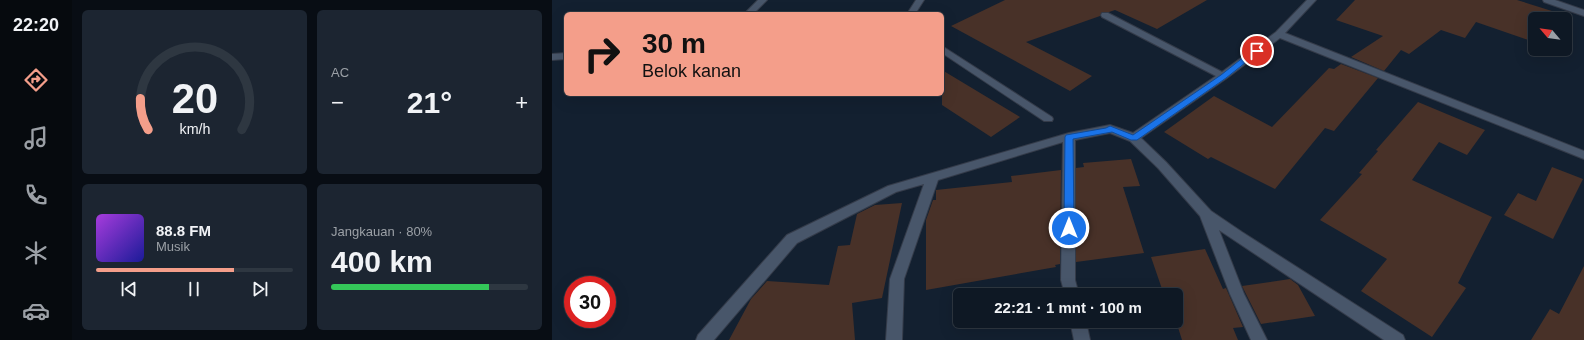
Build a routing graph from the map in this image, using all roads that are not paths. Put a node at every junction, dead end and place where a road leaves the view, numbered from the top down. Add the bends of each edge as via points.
1 (763, 0) edge
2 (920, 0) edge
3 (1312, 0) edge
4 (1547, 0) edge
5 (750, 12) edge
6 (912, 12) edge
7 (1584, 13) edge
8 (1105, 15) dead end
9 (1279, 34) junction
10 (944, 50) edge
11 (564, 56) edge
12 (552, 57) edge
13 (1223, 76) junction
14 (1048, 119) dead end
15 (1069, 137) junction
16 (1134, 138) junction
17 (1584, 155) edge
18 (932, 179) junction
19 (1206, 214) junction
20 (1070, 288) edge
21 (1079, 328) edge
22 (704, 340) edge
23 (894, 340) edge
24 (1082, 340) edge
25 (1259, 340) edge
26 (1397, 340) edge

1 - 5 street
2 - 6 street
3 - 9 street
4 - 7 street
8 - 13 street
9 - 13 street
9 - 17 street
10 - 14 street
11 - 12 street
13 - 16 street
15 - 16 street via 1110,128
15 - 18 street
15 - 20 street via 1068,280
16 - 19 street
18 - 22 street via 892,190 792,239
18 - 23 street via 897,279
19 - 25 street via 1237,294
19 - 26 street
21 - 24 street

